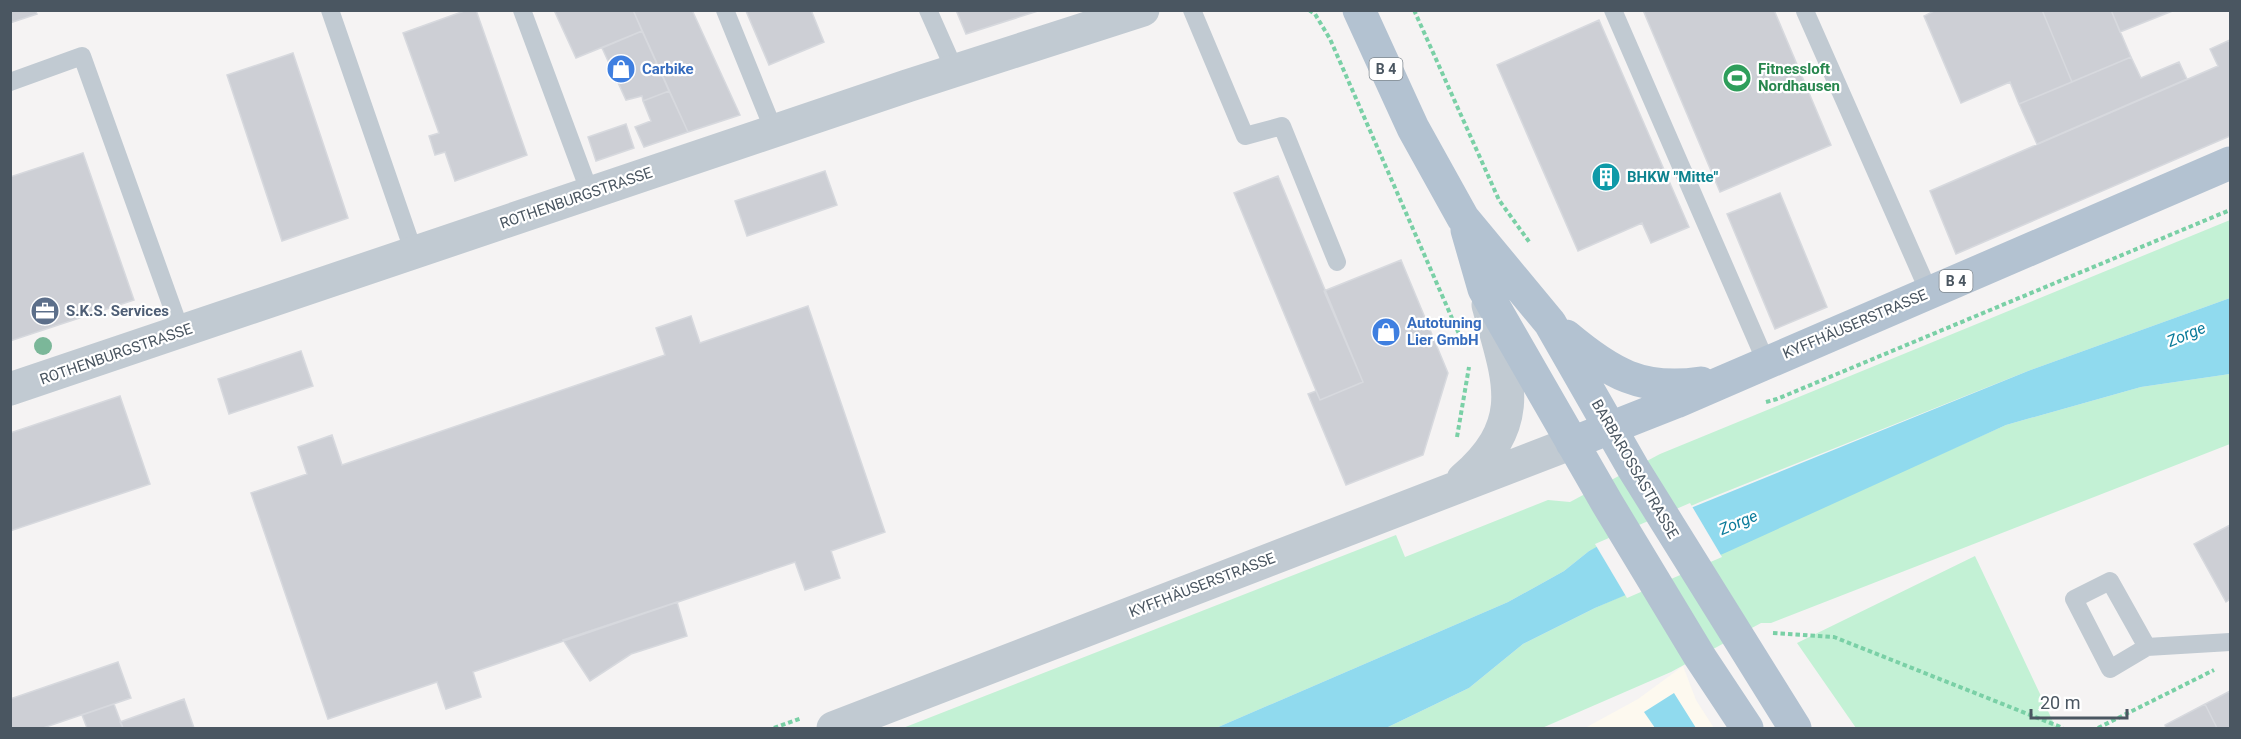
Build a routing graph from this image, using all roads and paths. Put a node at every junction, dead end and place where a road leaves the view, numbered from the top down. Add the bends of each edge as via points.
1 (330, 10) edge
2 (522, 10) edge
3 (725, 10) edge
4 (928, 10) edge
5 (1143, 10) edge
6 (1192, 10) edge
7 (1309, 10) edge
8 (1359, 10) edge
9 (1414, 10) edge
10 (1612, 10) edge
11 (1805, 11) edge
12 (955, 71) junction
13 (10, 82) edge
14 (774, 131) junction
15 (2230, 163) edge
16 (590, 194) junction
17 (2230, 210) edge
18 (1463, 218) junction
19 (1532, 246) dead end
20 (414, 254) junction
21 (1337, 262) dead end
22 (1484, 289) junction
23 (1929, 292) junction
24 (1550, 323) junction
25 (181, 332) junction
26 (1466, 350) dead end
27 (1470, 360) dead end
28 (1758, 366) junction
29 (10, 390) edge
30 (1754, 404) dead end
31 (1611, 428) junction
32 (1572, 442) junction
33 (1455, 445) dead end
34 (1455, 486) junction
35 (1750, 633) junction
36 (2230, 642) edge
37 (2147, 647) junction
38 (2222, 663) dead end
39 (833, 729) edge
40 (1748, 729) edge
41 (1795, 729) edge
42 (2063, 729) edge
43 (2098, 729) edge

1 - 20 lane
2 - 16 lane
3 - 14 lane
4 - 12 lane
5 - 12 street, ROTHENBURGSTRASSE
6 - 21 lane via 1245,136 1282,126
7 - 26 path via 1330,39
8 - 18 main road, BARBAROSSASTRASSE / B 4 via 1413,128
9 - 19 path via 1499,200
10 - 28 lane
11 - 23 lane
12 - 14 street, ROTHENBURGSTRASSE
13 - 25 lane via 82,56
14 - 16 street, ROTHENBURGSTRASSE
15 - 23 main road, KYFFHÄUSERSTRASSE / B 4
16 - 20 street, ROTHENBURGSTRASSE
17 - 30 path via 1778,399
18 - 22 main road, BARBAROSSASTRASSE / B 4
18 - 24 main road, BARBAROSSASTRASSE / B 4
20 - 25 street, ROTHENBURGSTRASSE
22 - 32 main road, BARBAROSSASTRASSE / B 4
22 - 34 street, BARBAROSSASTRASSE via 1505,371 1508,404 1494,447
23 - 28 main road, KYFFHÄUSERSTRASSE / B 4
24 - 28 main road, B 4 via 1590,356 1639,383 1688,385
24 - 31 main road, BARBAROSSASTRASSE / B 4
25 - 29 street, ROTHENBURGSTRASSE
27 - 33 path
28 - 31 main road, KYFFHÄUSERSTRASSE
31 - 32 main road, KYFFHÄUSERSTRASSE
31 - 35 main road, BARBAROSSASTRASSE / B 4 via 1633,468
32 - 34 street, KYFFHÄUSERSTRASSE
32 - 40 main road, BARBAROSSASTRASSE / B 4 via 1700,657
34 - 39 street, KYFFHÄUSERSTRASSE
35 - 41 main road, BARBAROSSASTRASSE / B 4
35 - 42 path via 1834,637
36 - 37 lane
37 - 37 lane via 2110,581 2074,599 2110,669
38 - 43 path via 2214,671

